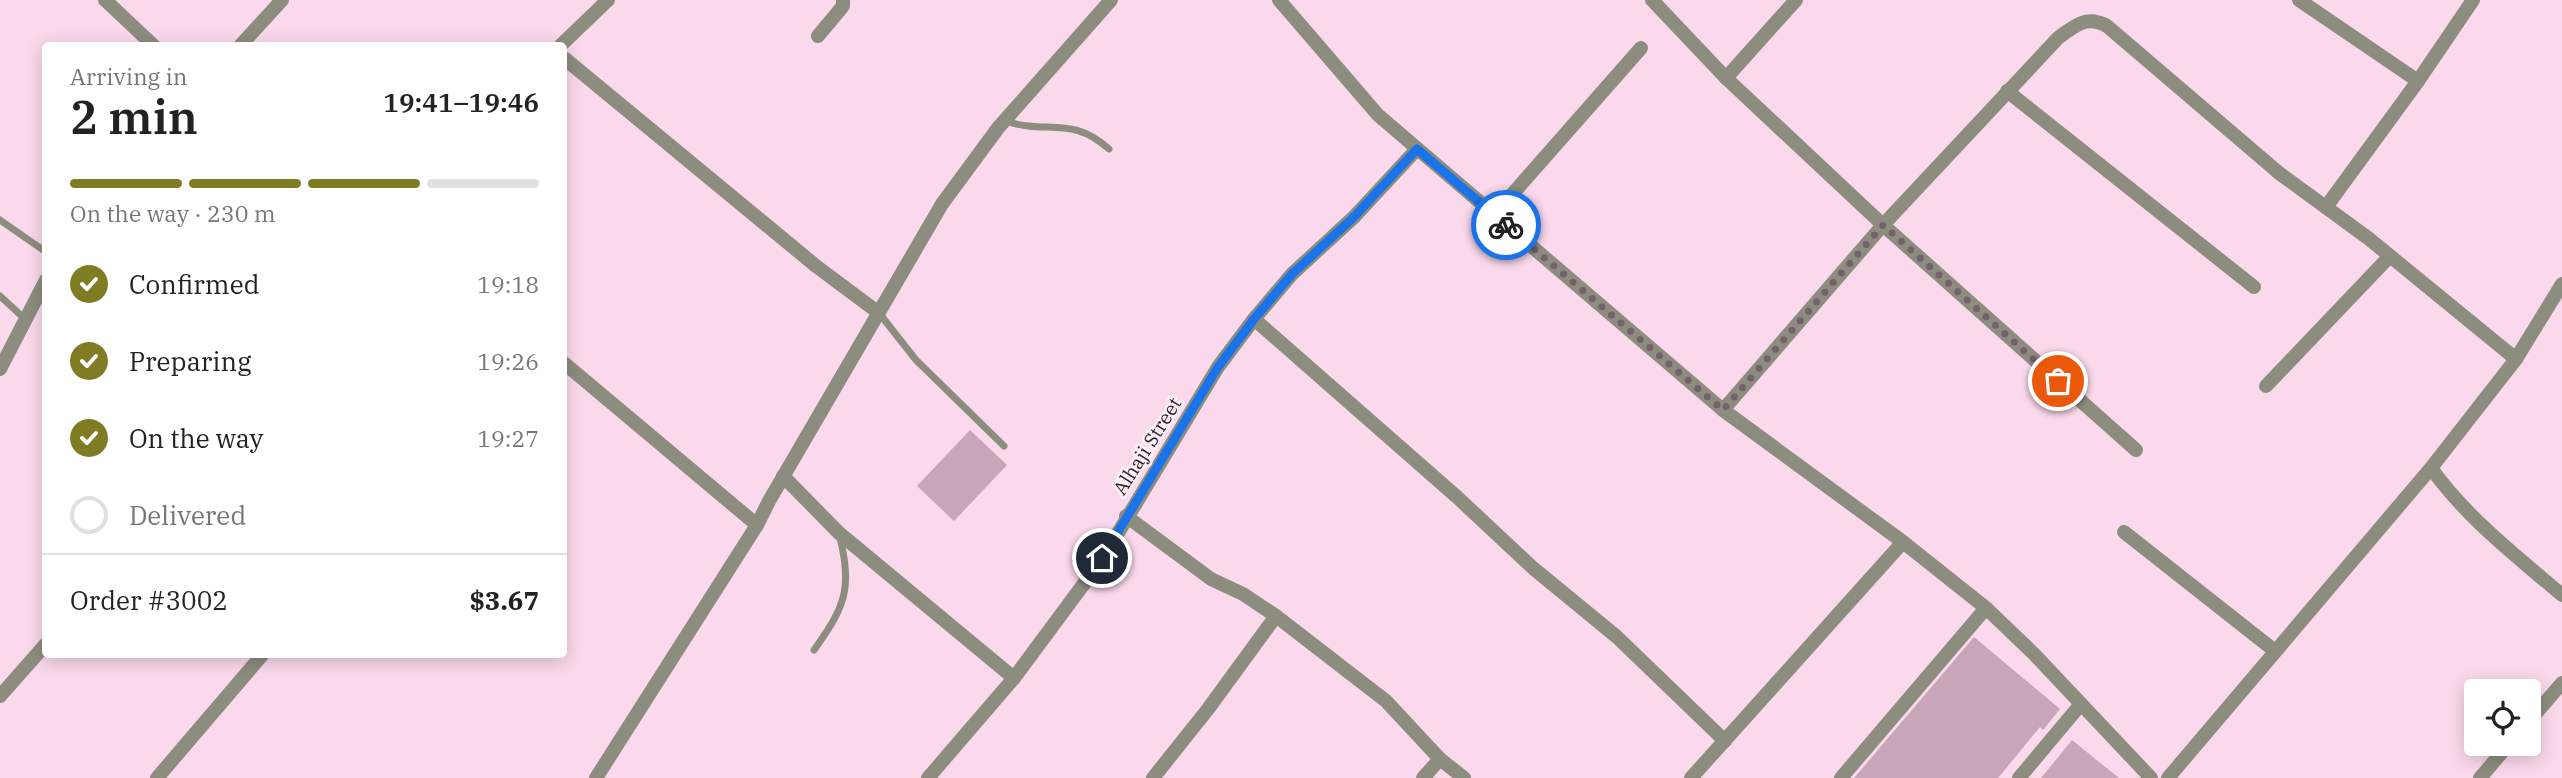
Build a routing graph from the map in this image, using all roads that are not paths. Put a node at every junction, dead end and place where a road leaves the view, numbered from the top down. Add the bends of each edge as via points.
1 (105, 0) edge
2 (282, 0) edge
3 (608, 0) edge
4 (843, 0) edge
5 (1111, 0) edge
6 (1279, 0) edge
7 (1653, 0) edge
8 (1796, 0) edge
9 (2299, 0) edge
10 (2473, 0) edge
11 (818, 36) dead end
12 (150, 42) edge
13 (244, 42) edge
14 (564, 42) edge
15 (1641, 48) dead end
16 (567, 60) edge
17 (1726, 78) junction
18 (2418, 81) junction
19 (2007, 91) junction
20 (1005, 121) junction
21 (1110, 149) dead end
22 (1417, 149) junction
23 (2326, 208) junction
24 (1494, 215) junction
25 (0, 220) edge
26 (1883, 225) junction
27 (42, 249) edge
28 (2390, 256) junction
29 (2562, 285) edge
30 (2253, 287) dead end
31 (42, 288) edge
32 (0, 296) edge
33 (2550, 307) junction
34 (879, 313) junction
35 (2562, 317) edge
36 (1254, 319) junction
37 (25, 320) junction
38 (2516, 359) junction
39 (567, 366) edge
40 (0, 369) edge
41 (2266, 386) dead end
42 (1723, 410) junction
43 (1004, 446) dead end
44 (2136, 450) dead end
45 (2431, 468) junction
46 (783, 476) junction
47 (1126, 516) junction
48 (757, 525) junction
49 (2124, 532) dead end
50 (839, 533) junction
51 (1903, 542) junction
52 (2562, 595) edge
53 (1986, 608) junction
54 (1276, 616) junction
55 (42, 649) edge
56 (814, 650) dead end
57 (2275, 651) junction
58 (260, 658) edge
59 (1014, 678) junction
60 (2562, 683) edge
61 (0, 696) edge
62 (2081, 704) junction
63 (2541, 707) edge
64 (1724, 741) junction
65 (2499, 756) edge
66 (1440, 759) junction
67 (157, 778) edge
68 (596, 778) edge
69 (928, 778) edge
70 (1153, 778) edge
71 (1423, 778) edge
72 (1464, 778) edge
73 (1692, 778) edge
74 (1841, 778) edge
75 (2019, 778) edge
76 (2151, 778) edge
77 (2168, 778) edge
78 (2480, 778) edge

1 - 12 street
2 - 13 street
3 - 14 street
4 - 11 street
5 - 20 street
6 - 22 street via 1378,115
7 - 17 street
8 - 17 street
9 - 18 street
10 - 18 street
15 - 24 street
16 - 34 street
17 - 26 street
18 - 23 street
19 - 23 street via 2058,38 2085,20 2098,21
19 - 26 street
19 - 30 street
20 - 21 lane via 1069,127 1097,138
20 - 34 street via 942,204
22 - 24 street
22 - 36 street, Alhaji Street via 1353,218 1292,274
23 - 28 street
24 - 42 street
25 - 27 lane
26 - 42 street
26 - 44 street
28 - 38 street
28 - 41 street
29 - 33 street
31 - 37 street
32 - 37 lane
33 - 35 street
33 - 38 street
34 - 43 lane via 916,360
34 - 46 street
36 - 47 street, Alhaji Street via 1218,367
36 - 64 street via 1617,637
37 - 40 street
38 - 45 street
39 - 48 street
42 - 51 street
45 - 52 street via 2492,536
45 - 57 street
46 - 48 street
46 - 50 street
47 - 54 street via 1211,579
47 - 59 street, Alhaji Street via 1102,558
48 - 68 street
49 - 57 street
50 - 56 lane via 846,560 846,593 835,621
50 - 59 street
51 - 53 street
51 - 64 street
53 - 62 street
53 - 74 street
54 - 66 street via 1385,701
54 - 70 street
55 - 61 street
57 - 77 street
58 - 67 street
59 - 69 street, Alhaji Street
60 - 63 street
62 - 75 street
62 - 76 street
64 - 73 street
65 - 78 street
66 - 71 street
66 - 72 street

